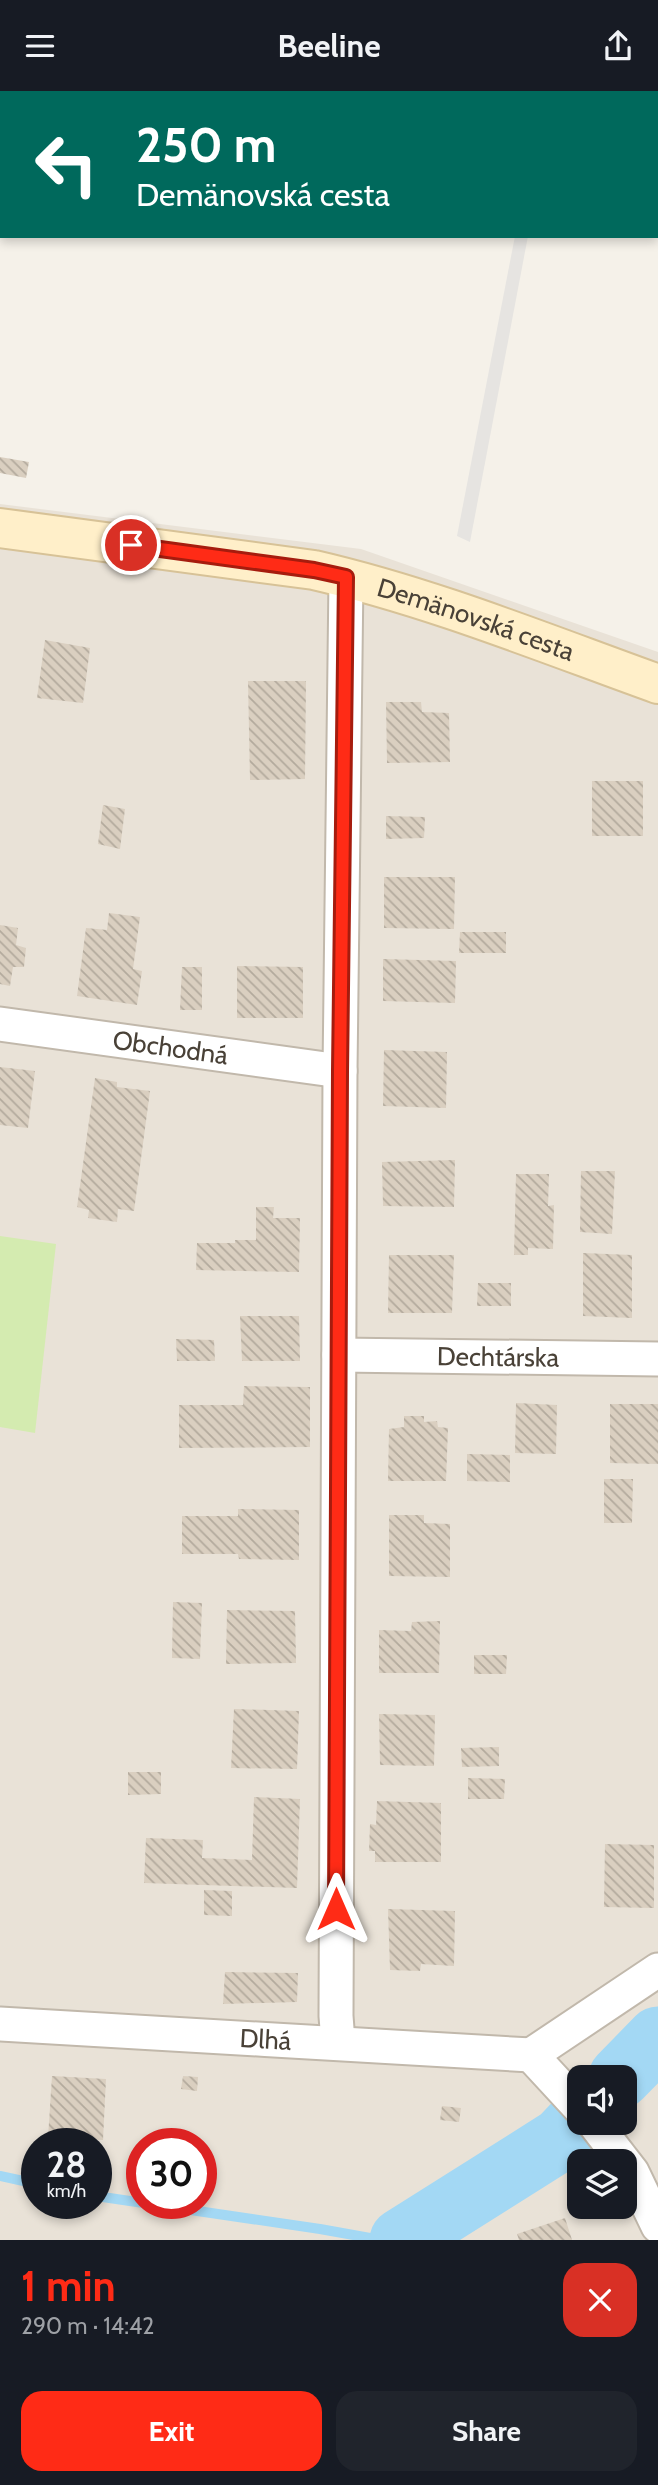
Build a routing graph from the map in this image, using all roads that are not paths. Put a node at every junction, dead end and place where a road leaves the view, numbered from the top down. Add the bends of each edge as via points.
1 (0, 528) edge
2 (346, 577) junction
3 (658, 684) edge
4 (0, 1024) edge
5 (340, 1071) junction
6 (339, 1355) junction
7 (658, 1359) edge
8 (658, 1970) edge
9 (0, 2024) edge
10 (338, 2042) junction
11 (531, 2055) junction
12 (567, 2094) edge
13 (604, 2135) edge
14 (658, 2226) edge

1 - 2 main road, Demänovská cesta
2 - 3 main road, Demänovská cesta
2 - 5 street
4 - 5 street, Obchodná
5 - 6 street
6 - 7 street, Dechtárska
6 - 10 street
8 - 11 street
9 - 10 street, Dlhá
10 - 11 street, Dlhá
11 - 12 street
13 - 14 street via 632,2172

